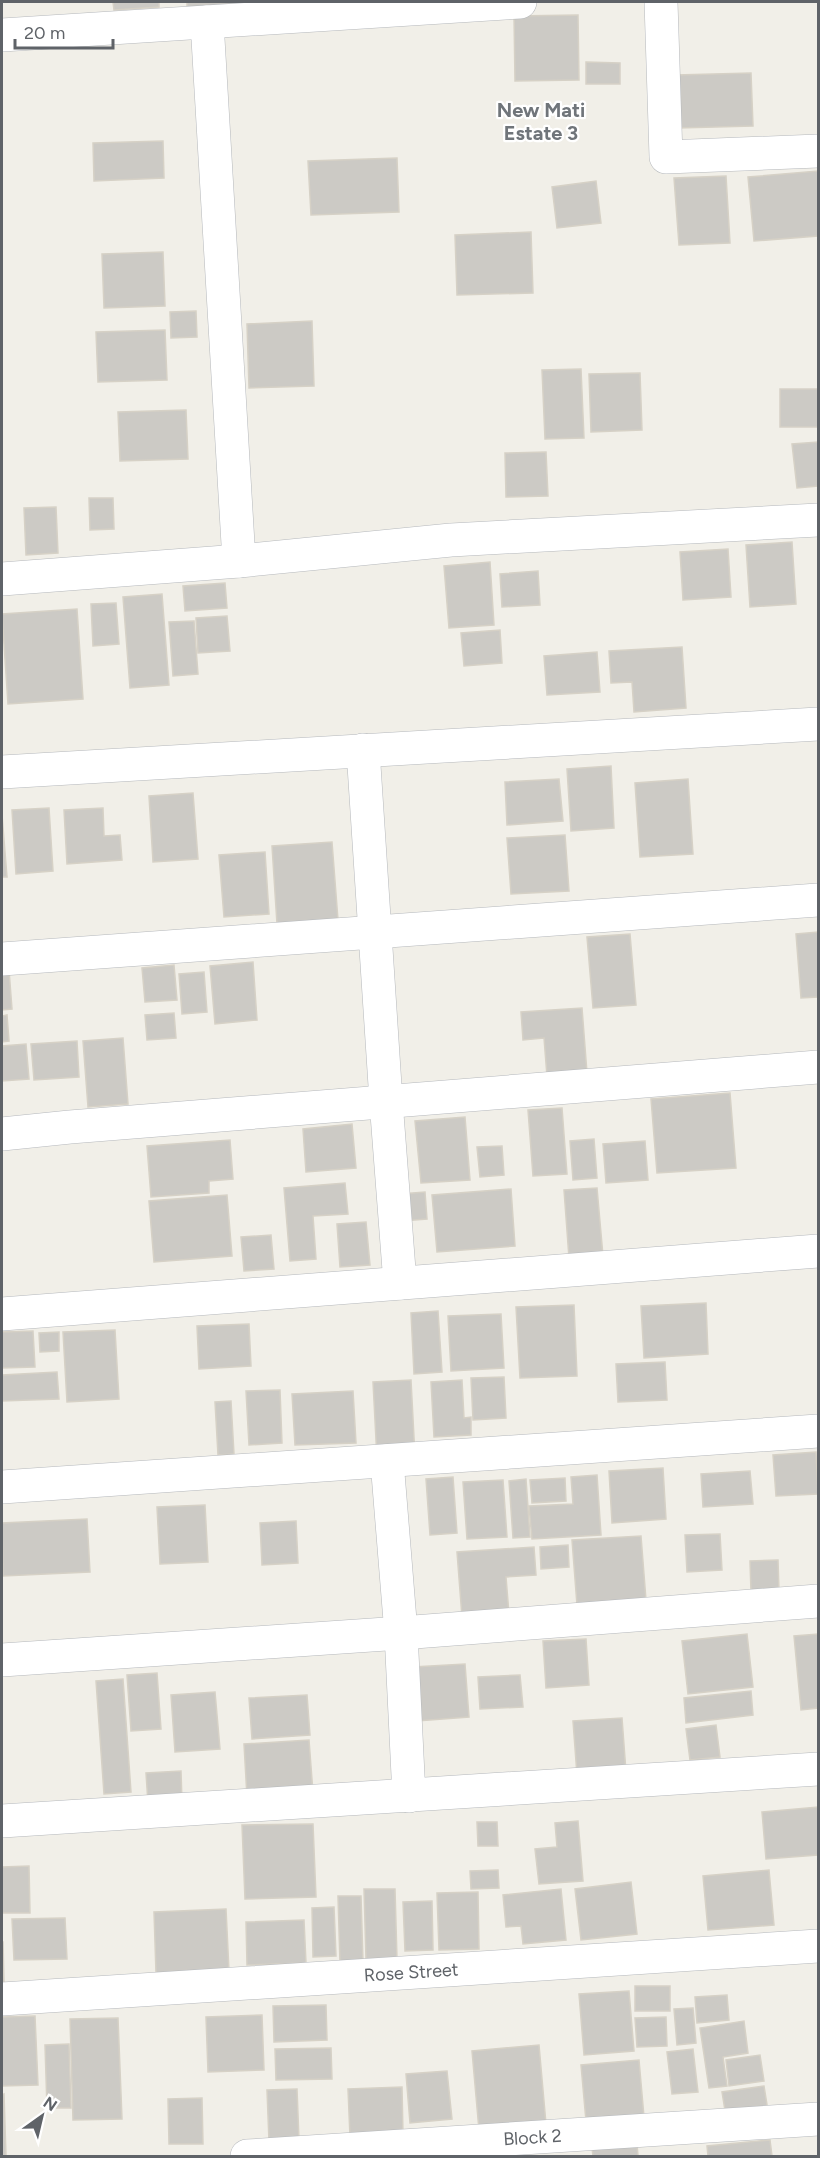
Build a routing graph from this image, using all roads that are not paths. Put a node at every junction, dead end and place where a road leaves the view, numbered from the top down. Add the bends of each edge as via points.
1 (520, 2) edge
2 (661, 2) edge
3 (207, 22) junction
4 (2, 35) edge
5 (819, 151) edge
6 (819, 520) edge
7 (239, 561) junction
8 (2, 579) edge
9 (819, 723) edge
10 (363, 750) junction
11 (2, 772) edge
12 (819, 900) edge
13 (375, 932) junction
14 (2, 959) edge
15 (819, 1067) edge
16 (386, 1101) junction
17 (2, 1134) edge
18 (819, 1251) edge
19 (400, 1283) junction
20 (2, 1314) edge
21 (819, 1431) edge
22 (387, 1461) junction
23 (2, 1487) edge
24 (819, 1601) edge
25 (401, 1633) junction
26 (2, 1660) edge
27 (819, 1769) edge
28 (409, 1796) junction
29 (2, 1821) edge
30 (819, 1946) edge
31 (2, 1999) edge
32 (819, 2119) edge
33 (561, 2146) edge
34 (247, 2157) edge

1 - 3 street
2 - 5 street via 666,157
3 - 4 street
3 - 7 street
6 - 7 street via 451,540
7 - 8 street
9 - 10 street
10 - 11 street
10 - 13 street
12 - 13 street
13 - 14 street
13 - 16 street
15 - 16 street
16 - 17 street
16 - 19 street
18 - 19 street
19 - 20 street
21 - 22 street
22 - 23 street
22 - 25 street
24 - 25 street
25 - 26 street
25 - 28 street
27 - 28 street
28 - 29 street
30 - 31 street, Rose Street
32 - 33 street, Block 2
33 - 34 street, Block 2

